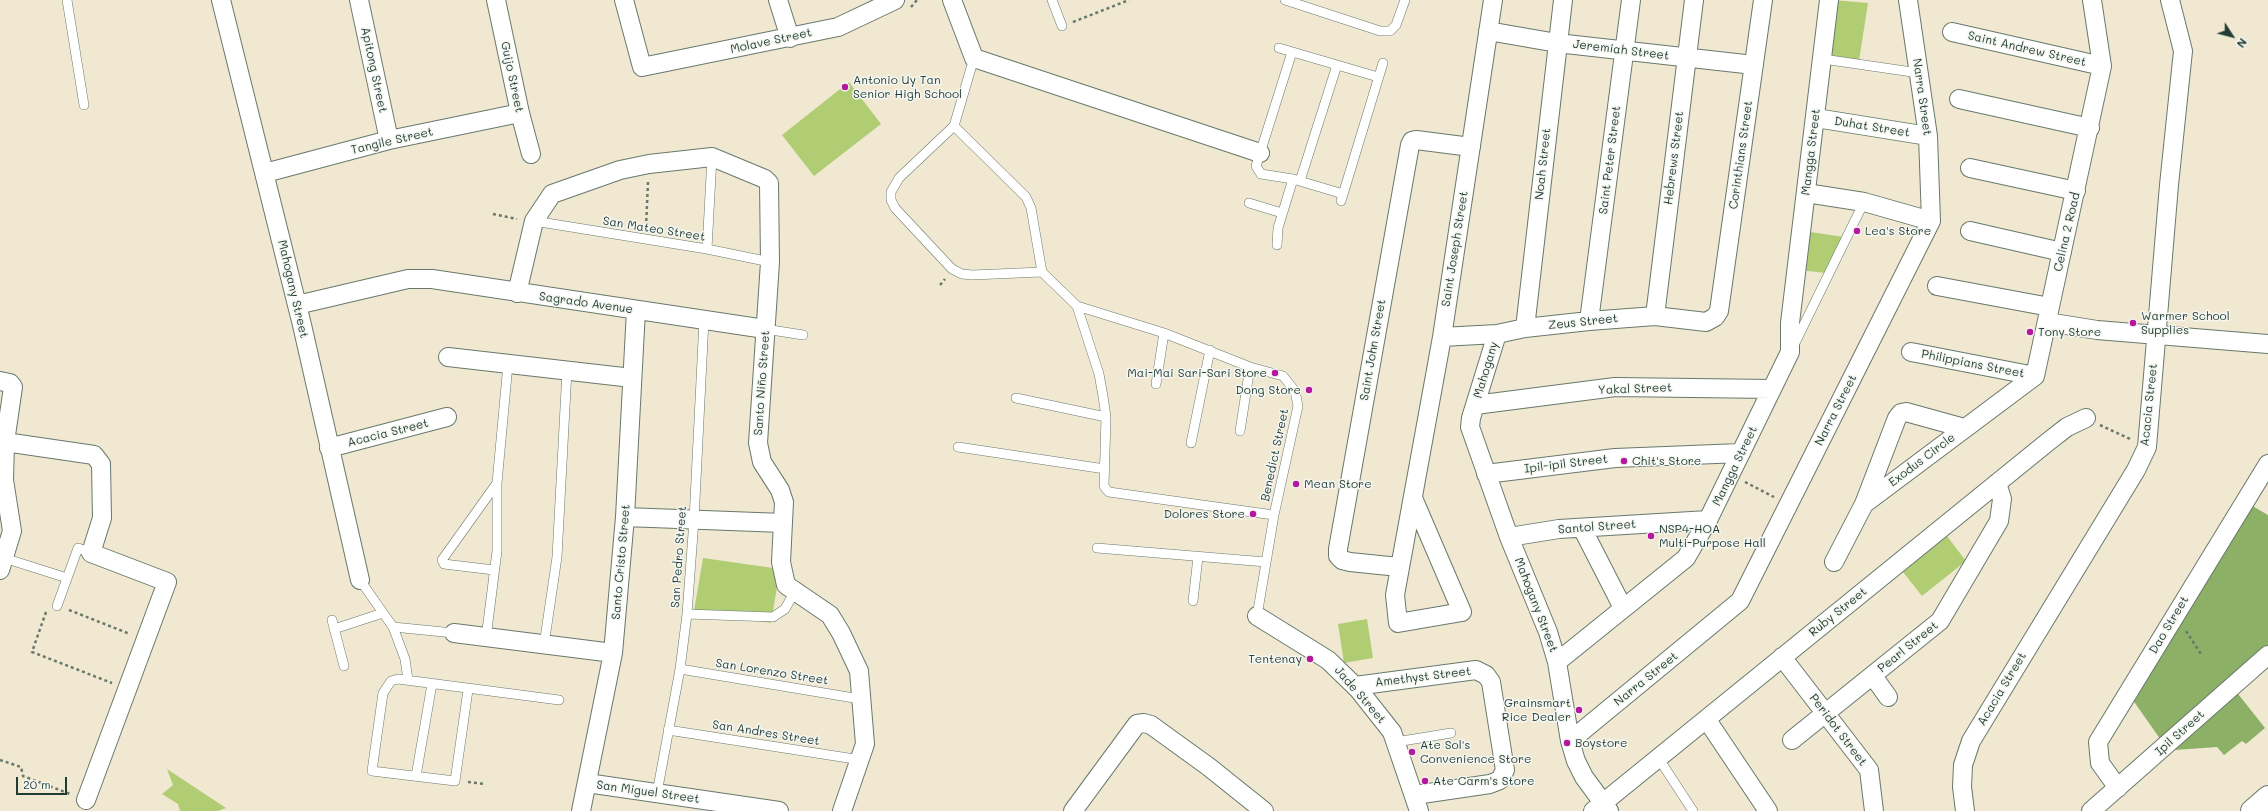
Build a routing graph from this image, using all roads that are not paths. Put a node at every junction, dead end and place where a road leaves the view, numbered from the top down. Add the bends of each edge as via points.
1 (68, 0) edge
2 (221, 0) edge
3 (358, 0) edge
4 (496, 0) edge
5 (624, 0) edge
6 (778, 0) edge
7 (895, 0) edge
8 (952, 0) edge
9 (1052, 0) edge
10 (1285, 0) edge
11 (1404, 0) edge
12 (1493, 0) edge
13 (1563, 0) edge
14 (1631, 0) edge
15 (1694, 0) edge
16 (1763, 0) edge
17 (1829, 0) edge
18 (1908, 0) edge
19 (2092, 0) edge
20 (2170, 0) edge
21 (1062, 26) road end
22 (1488, 31) junction
23 (1952, 32) dead end
24 (790, 38) junction
25 (1557, 43) junction
26 (1279, 48) dead end
27 (1624, 51) junction
28 (1292, 52) junction
29 (974, 58) junction
30 (1686, 58) junction
31 (1823, 59) junction
32 (1383, 63) dead end
33 (1754, 64) junction
34 (1336, 65) junction
35 (2102, 66) junction
36 (1919, 73) junction
37 (1378, 78) junction
38 (1959, 99) dead end
39 (84, 105) dead end
40 (520, 113) junction
41 (1816, 118) junction
42 (954, 126) junction
43 (2090, 128) junction
44 (1928, 136) junction
45 (389, 140) junction
46 (1470, 147) junction
47 (1260, 153) junction
48 (531, 154) dead end
49 (712, 157) junction
50 (1970, 168) dead end
51 (265, 173) junction
52 (1297, 180) junction
53 (2076, 191) junction
54 (1806, 193) junction
55 (1864, 202) junction
56 (1249, 203) dead end
57 (1282, 213) junction
58 (534, 221) junction
59 (1931, 221) junction
60 (1970, 231) dead end
61 (1277, 245) dead end
62 (708, 250) junction
63 (2062, 252) junction
64 (770, 262) junction
65 (1042, 272) junction
66 (1938, 286) dead end
67 (517, 293) junction
68 (297, 305) junction
69 (1077, 306) junction
70 (636, 310) junction
71 (1719, 311) joint
72 (2049, 315) junction
73 (1655, 316) junction
74 (704, 320) junction
75 (1589, 321) junction
76 (1525, 328) junction
77 (765, 329) junction
78 (1164, 333) junction
79 (1497, 334) junction
80 (803, 335) dead end
81 (2156, 335) junction
82 (1442, 337) junction
83 (2268, 344) edge
84 (1210, 350) junction
85 (1790, 352) junction
86 (1910, 352) dead end
87 (448, 357) dead end
88 (508, 364) junction
89 (1250, 367) junction
90 (567, 370) junction
91 (2035, 376) junction
92 (632, 378) junction
93 (0, 381) edge
94 (1156, 384) dead end
95 (1772, 389) junction
96 (1016, 398) dead end
97 (1475, 405) junction
98 (447, 417) dead end
99 (1106, 417) junction
100 (2086, 418) dead end
101 (1964, 428) junction
102 (1240, 431) dead end
103 (5, 442) junction
104 (1191, 443) dead end
105 (958, 447) dead end
106 (329, 448) junction
107 (1742, 453) junction
108 (2, 461) edge
109 (2268, 464) edge
110 (1105, 469) junction
111 (1486, 474) junction
112 (497, 483) junction
113 (1997, 483) junction
114 (1413, 498) junction
115 (1864, 504) junction
116 (1274, 515) junction
117 (625, 517) junction
118 (694, 520) junction
119 (1708, 520) junction
120 (783, 523) junction
121 (1582, 528) junction
122 (1509, 537) junction
123 (1098, 548) dead end
124 (91, 553) junction
125 (1198, 557) junction
126 (1266, 562) junction
127 (1834, 562) dead end
128 (2, 564) edge
129 (1399, 567) junction
130 (494, 570) junction
131 (67, 578) junction
132 (360, 580) joint
133 (795, 591) junction
134 (1193, 601) dead end
135 (57, 606) road end
136 (1623, 608) junction
137 (383, 613) junction
138 (687, 614) junction
139 (1257, 616) joint
140 (393, 627) junction
141 (454, 633) joint
142 (486, 638) junction
143 (544, 645) junction
144 (613, 653) junction
145 (2268, 655) edge
146 (1782, 657) junction
147 (1557, 662) junction
148 (344, 666) dead end
149 (680, 669) junction
150 (1872, 676) junction
151 (408, 680) junction
152 (432, 684) junction
153 (1355, 686) junction
154 (468, 690) junction
155 (1888, 697) dead end
156 (860, 699) junction
157 (559, 700) dead end
158 (1826, 713) junction
159 (1707, 720) junction
160 (668, 730) junction
161 (1451, 734) dead end
162 (1792, 740) dead end
163 (1570, 741) junction
164 (1396, 742) junction
165 (1659, 759) junction
166 (861, 760) junction
167 (416, 776) junction
168 (587, 783) junction
169 (2118, 788) junction
170 (657, 793) junction
171 (2268, 796) edge
172 (86, 800) road end
173 (1417, 803) edge
174 (1602, 809) edge
175 (581, 811) edge
176 (779, 811) edge
177 (842, 811) edge
178 (1073, 811) edge
179 (1264, 811) edge
180 (1693, 811) edge
181 (1768, 811) edge
182 (1874, 811) edge
183 (1965, 811) edge
184 (2091, 811) edge
185 (2252, 811) edge

1 - 39 lane
2 - 51 street, Mahogany Street
3 - 45 street, Apitong Street
4 - 40 street, Guijo Street
5 - 24 street, Molave Street via 642,67
6 - 24 street
7 - 24 street, Molave Street via 838,27
8 - 29 street
9 - 21 lane
10 - 11 lane via 1380,31 1390,31 1396,25
12 - 22 street, Saint Joseph Street
13 - 25 street, Noah Street
14 - 27 street, Saint Peter Street
15 - 30 street, Hebrews Street
16 - 33 street, Corinthians Street
17 - 31 street, Mangga Street
18 - 36 street, Narra Street
19 - 35 street, Celina 2 Road
20 - 81 street, Acacia Street via 2183,51
22 - 25 street, Jeremiah Street
22 - 46 street, Saint Joseph Street
23 - 35 street, Saint Andrew Street
25 - 27 street, Jeremiah Street
25 - 76 street, Noah Street
26 - 28 lane
27 - 30 street, Jeremiah Street
27 - 75 street, Saint Peter Street
28 - 34 lane
28 - 47 lane
29 - 42 lane
29 - 47 street
30 - 33 street, Jeremiah Street
30 - 73 street, Hebrews Street
31 - 36 lane
31 - 41 street, Mangga Street
32 - 37 lane
33 - 71 street, Corinthians Street
34 - 37 lane
34 - 52 lane
35 - 43 street, Celina 2 Road
36 - 44 street, Narra Street
37 - 52 lane via 1342,198
38 - 43 street
40 - 45 street, Tangile Street
40 - 48 street, Guijo Street
41 - 44 street, Duhat Street
41 - 54 street, Mangga Street
42 - 65 lane via 1026,197 1031,208
42 - 65 lane via 895,184 891,192 894,208 952,269 972,275
43 - 53 street, Celina 2 Road
44 - 59 street, Narra Street
45 - 51 street, Tangile Street
46 - 82 street, Saint Joseph Street
46 - 129 street, Saint John Street via 1416,140 1410,145 1339,541 1338,556 1342,560
47 - 52 lane via 1256,166 1261,174
49 - 58 street via 620,170 552,194
49 - 62 lane
49 - 64 street, Santo Niño Street via 769,183
50 - 53 street
51 - 68 street, Mahogany Street
52 - 57 lane
53 - 63 street, Celina 2 Road
54 - 55 street
54 - 85 street, Mangga Street via 1790,323
55 - 59 street
55 - 85 lane, Mangga Street
56 - 57 lane
57 - 61 lane via 1277,232
58 - 62 lane, San Mateo Street
58 - 67 street
59 - 163 street, Narra Street via 1740,601
60 - 63 street
62 - 64 lane, San Mateo Street
63 - 72 street, Celina 2 Road
64 - 77 street, Santo Niño Street
65 - 69 lane
66 - 72 street
67 - 68 street, Sagrado Avenue via 432,279 408,279
67 - 70 street, Sagrado Avenue
68 - 106 street, Mahogany Street
69 - 78 lane, Benedict Street
69 - 99 lane via 1099,374
70 - 74 street, Sagrado Avenue
70 - 92 street, Santo Cristo Street
71 - 73 street, Zeus Street via 1706,322
72 - 81 street via 2097,330
72 - 91 street, Celina 2 Road
73 - 75 street, Zeus Street
74 - 77 street, Sagrado Avenue
74 - 118 lane, San Pedro Street
75 - 76 street, Zeus Street
76 - 79 street, Zeus Street
77 - 80 lane
77 - 120 street, Santo Niño Street via 758,443 762,462 780,490 784,502
78 - 84 lane, Benedict Street
78 - 94 lane
79 - 82 street, Zeus Street
79 - 97 street, Mahogany
81 - 83 street
81 - 183 street, Acacia Street via 2146,447 2136,470 1971,741 1963,765
82 - 114 street, Saint Joseph Street
84 - 89 lane, Benedict Street
84 - 104 lane
85 - 95 street, Mangga Street
86 - 91 street, Philippians Street
87 - 88 street
88 - 90 street
88 - 112 lane
89 - 102 lane
89 - 116 lane, Benedict Street via 1283,376 1295,391 1298,406
90 - 92 street
90 - 143 lane via 557,557
91 - 101 street
92 - 117 street, Santo Cristo Street
93 - 103 street via 10,383 13,387
95 - 97 street, Yakal Street via 1615,388
95 - 107 street, Mangga Street
96 - 99 lane
97 - 111 street, Mahogany Street via 1470,427
98 - 106 street, Acacia Street
99 - 110 lane
100 - 113 street, Ruby Street via 2067,427
101 - 115 street, Exodus Circle
101 - 115 street, Exodus Circle via 1906,412 1901,413
103 - 108 street
103 - 124 street via 94,455 101,464 102,518
105 - 110 lane
106 - 132 street, Mahogany Street
107 - 111 street, Ipil-ipil Street via 1615,458
107 - 119 street, Mangga Street
108 - 128 street via 12,531
109 - 169 street, Dao Street via 2098,742 2100,763
110 - 116 lane via 1104,486 1109,492
111 - 122 street, Mahogany Street
112 - 130 lane via 497,551
112 - 130 lane via 442,560 444,564
113 - 146 street, Ruby Street
113 - 150 street, Pearl Street via 2002,499 1999,521 1943,618
114 - 129 street, Saint Joseph Street
114 - 129 street, Saint Joseph Street via 1466,611 1394,624
115 - 127 street, Exodus Circle
116 - 126 lane, Benedict Street
117 - 118 street
117 - 144 street, Santo Cristo Street
118 - 120 street
118 - 138 lane, San Pedro Street
119 - 121 street, Santol Street
119 - 136 street, Mangga Street via 1692,550 1681,564
120 - 133 street, Santo Niño Street via 781,562 786,585
121 - 122 street, Santol Street
121 - 136 street
122 - 147 street, Mahogany Street via 1548,632
123 - 125 lane
124 - 131 lane via 78,548
124 - 172 street via 167,582
125 - 126 lane
125 - 134 lane
126 - 139 lane, Benedict Street
128 - 131 lane
130 - 142 lane
131 - 135 lane
132 - 137 lane
133 - 138 lane via 785,609 773,617
133 - 156 street, Santo Niño Street via 830,616 842,633 858,671
136 - 147 street, Mangga Street
137 - 140 lane
137 - 148 lane via 333,625
138 - 149 lane, San Pedro Street
139 - 153 street, Jade Street via 1315,650 1339,668
140 - 141 lane
140 - 151 lane via 405,659
141 - 142 street
142 - 143 street
143 - 144 street
144 - 168 street, Santo Cristo Street
145 - 169 street, Ipil Street
146 - 158 street, Peridot Street
146 - 159 street, Ruby Street
147 - 163 street, Mahogany Street
149 - 156 lane, San Lorenzo Street
149 - 160 lane, San Pedro Street
150 - 155 street
150 - 158 street, Pearl Street
151 - 152 lane
151 - 167 lane via 391,681 383,693 372,771
152 - 154 lane
152 - 167 lane
153 - 164 street, Jade Street via 1392,732
153 - 173 street, Amethyst Street via 1476,670 1486,675 1491,682 1505,770 1500,780
154 - 157 lane
154 - 167 lane via 455,780
156 - 166 street, Santo Niño Street via 865,744
158 - 162 street, Pearl Street
158 - 182 street, Peridot Street via 1869,770
159 - 165 street, Ruby Street
159 - 181 street
160 - 166 lane, San Andres Street
160 - 170 lane, San Pedro Street
161 - 164 lane
163 - 174 street, Mahogany Street via 1584,777
164 - 173 street, Jade Street
165 - 174 street, Ruby Street
165 - 180 lane
166 - 177 street, Santo Niño Street
168 - 170 street, San Miguel Street
168 - 175 street, Santo Cristo Street
169 - 184 street, Ipil Street
170 - 176 street, San Miguel Street
171 - 185 street
178 - 179 street via 1137,724 1144,723 1151,725 1209,766

